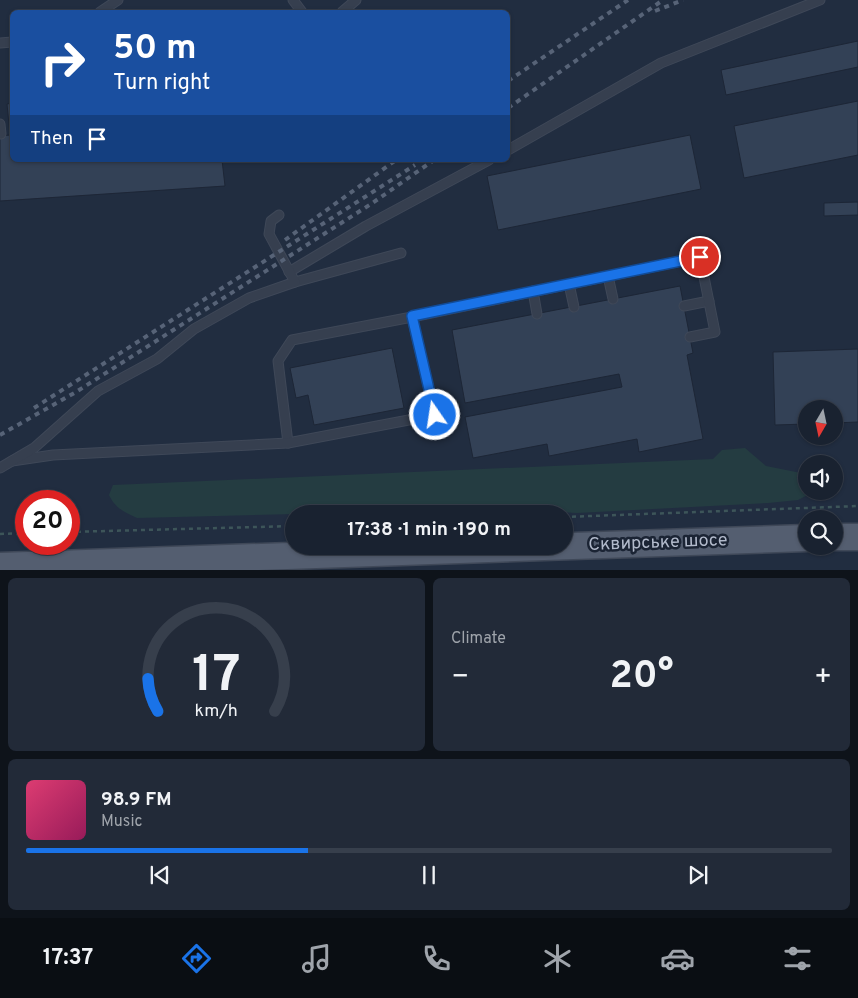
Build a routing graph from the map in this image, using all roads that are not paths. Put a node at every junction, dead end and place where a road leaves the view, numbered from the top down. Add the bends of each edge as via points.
1 (118, 0) edge
2 (356, 0) edge
3 (820, 0) edge
4 (103, 10) edge
5 (344, 10) edge
6 (0, 124) edge
7 (0, 134) edge
8 (510, 149) edge
9 (485, 162) edge
10 (279, 215) dead end
11 (401, 254) dead end
12 (289, 272) junction
13 (608, 276) junction
14 (295, 282) junction
15 (569, 284) junction
16 (533, 292) junction
17 (613, 299) dead end
18 (709, 301) junction
19 (574, 306) dead end
20 (684, 306) dead end
21 (537, 314) dead end
22 (412, 316) junction
23 (690, 337) dead end
24 (288, 443) junction
25 (12, 461) junction
26 (0, 468) edge
27 (858, 537) edge
28 (798, 538) edge
29 (843, 538) edge
30 (0, 566) edge

1 - 4 lane
2 - 5 lane
3 - 8 lane via 661,63
6 - 7 lane
9 - 12 lane
10 - 12 lane via 271,221 269,234
11 - 14 lane
12 - 14 lane
13 - 15 lane
13 - 17 lane
13 - 18 lane via 700,257
14 - 25 lane via 249,298 194,329 157,359 98,391 34,448
15 - 16 lane
15 - 19 lane
16 - 21 lane
16 - 22 lane
18 - 20 lane
18 - 23 lane via 715,332
22 - 24 lane via 292,340 278,361
22 - 24 lane via 435,415
24 - 25 lane via 54,455
25 - 26 lane
27 - 29 main road
28 - 30 main road, Сквирське шосе

